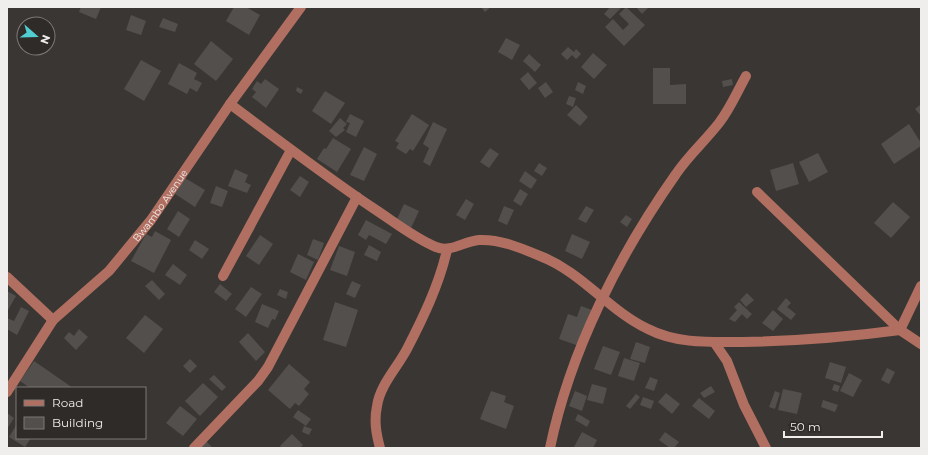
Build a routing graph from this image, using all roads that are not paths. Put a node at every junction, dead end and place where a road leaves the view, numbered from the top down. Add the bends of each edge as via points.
1 (299, 8) edge
2 (746, 76) dead end
3 (230, 104) junction
4 (291, 150) junction
5 (757, 192) dead end
6 (358, 197) junction
7 (446, 250) junction
8 (223, 276) dead end
9 (7, 277) edge
10 (921, 286) edge
11 (602, 296) junction
12 (54, 320) junction
13 (900, 330) junction
14 (714, 342) junction
15 (921, 344) edge
16 (7, 392) edge
17 (194, 448) edge
18 (380, 448) edge
19 (550, 448) edge
20 (766, 448) edge

1 - 3 street, Bwambo Avenue
2 - 11 street via 720,122 676,173
3 - 4 street
3 - 12 street, Bwambo Avenue via 151,220 109,271
4 - 6 street
4 - 8 street
5 - 13 street
6 - 7 street via 425,242
6 - 17 street via 268,367 258,381
7 - 11 street via 478,240 496,241 543,257 582,279
7 - 18 street via 441,275 377,405 375,427
9 - 12 street
10 - 13 street
11 - 14 street via 646,329 664,337
11 - 19 street via 555,422
12 - 16 street, Bwambo Avenue
13 - 14 street via 774,342
13 - 15 street
14 - 20 street via 727,361 744,405

